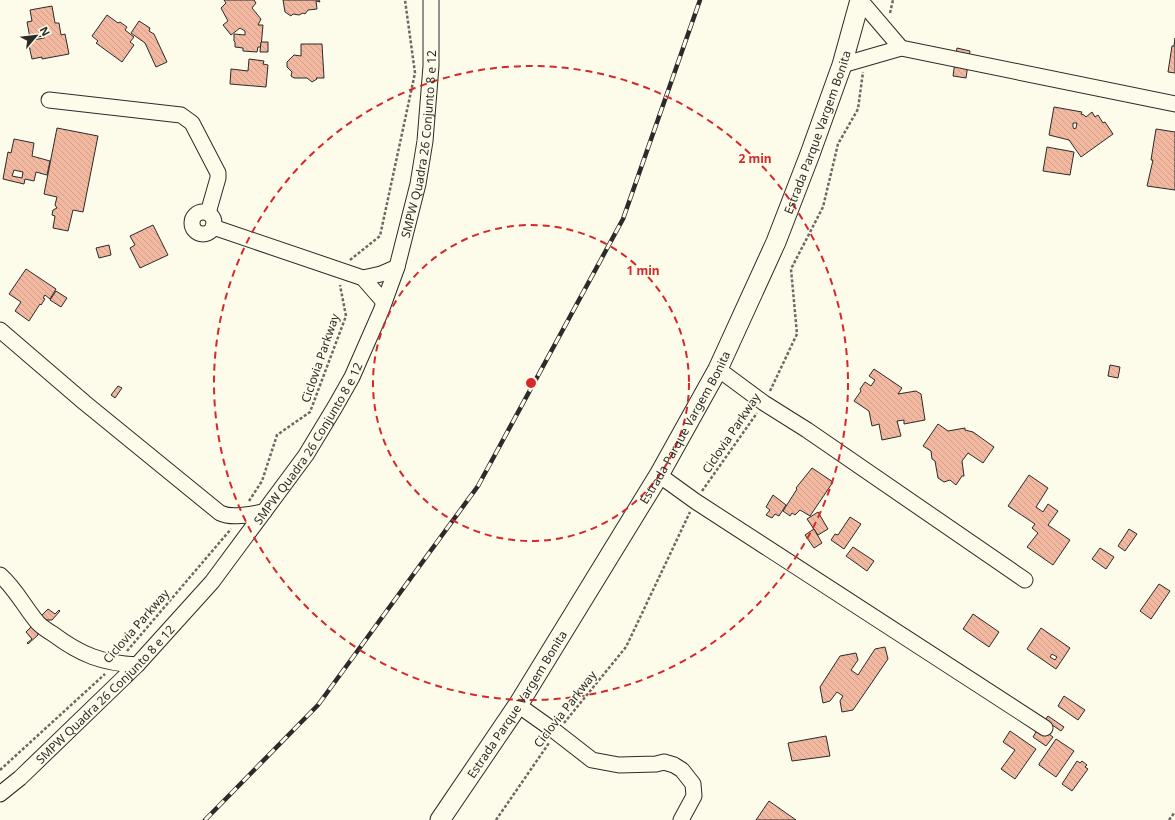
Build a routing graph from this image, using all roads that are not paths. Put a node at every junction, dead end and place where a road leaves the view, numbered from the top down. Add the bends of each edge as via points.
1 (431, 0) edge
2 (860, 0) edge
3 (901, 48) junction
4 (842, 65) junction
5 (50, 100) dead end
6 (1175, 104) edge
7 (208, 213) junction
8 (214, 228) junction
9 (397, 268) junction
10 (363, 278) junction
11 (384, 302) junction
12 (0, 330) edge
13 (718, 369) junction
14 (659, 475) junction
15 (264, 512) junction
16 (0, 575) edge
17 (1025, 580) dead end
18 (137, 665) junction
19 (518, 705) junction
20 (1045, 728) dead end
21 (0, 794) edge
22 (440, 820) edge
23 (681, 820) edge

1 - 9 street, SMPW Quadra 26 Conjunto 8 e 12 via 432,66 425,141 418,184
2 - 3 street
2 - 4 main road, Estrada Parque Vargem Bonita
3 - 4 street
3 - 6 street
4 - 13 main road, Estrada Parque Vargem Bonita via 776,242
5 - 7 street via 181,115 187,118 196,128 218,173
7 - 8 street via 214,219
7 - 8 street via 196,214 192,227 202,234 211,232
8 - 10 street
9 - 10 street
9 - 11 street, SMPW Quadra 26 Conjunto 8 e 12
10 - 11 street
11 - 15 street, SMPW Quadra 26 Conjunto 8 e 12 via 352,378 335,408 306,455
12 - 15 street via 220,513 226,516
13 - 14 main road, Estrada Parque Vargem Bonita
13 - 17 street
14 - 19 main road, Estrada Parque Vargem Bonita
14 - 20 street via 695,501
15 - 18 street, SMPW Quadra 26 Conjunto 8 e 12 via 212,582
16 - 18 street via 39,624 62,641 83,654 116,664
18 - 21 street, SMPW Quadra 26 Conjunto 8 e 12 via 20,778
19 - 22 main road, Estrada Parque Vargem Bonita
19 - 23 street via 592,760 619,765 664,762 682,770 693,784 694,796

